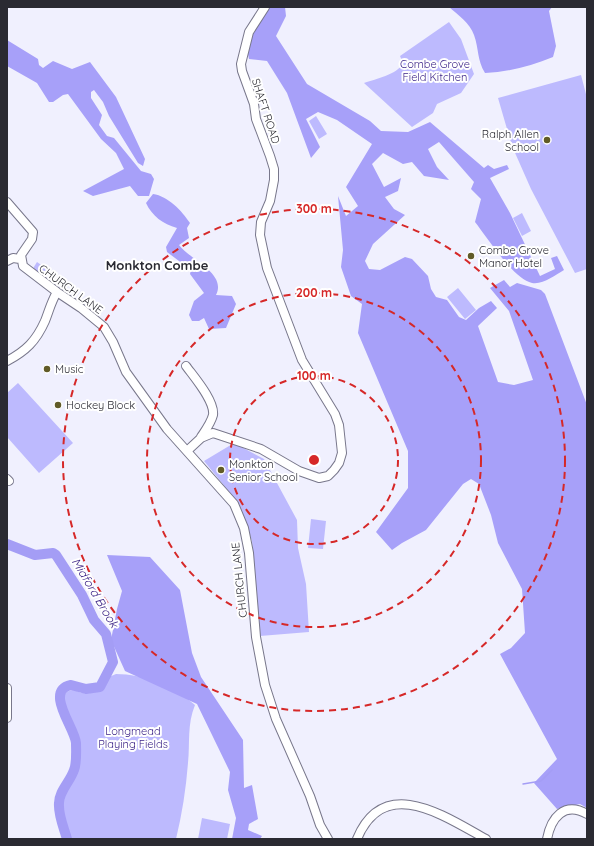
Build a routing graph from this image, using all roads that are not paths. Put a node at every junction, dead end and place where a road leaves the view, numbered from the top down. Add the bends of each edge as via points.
1 (265, 7) edge
2 (7, 202) edge
3 (20, 259) junction
4 (7, 261) edge
5 (57, 292) junction
6 (7, 361) edge
7 (186, 366) dead end
8 (201, 438) junction
9 (187, 451) junction
10 (7, 688) edge
11 (7, 718) edge
12 (587, 814) edge
13 (328, 839) edge
14 (357, 839) edge
15 (486, 839) edge
16 (547, 839) edge

1 - 8 street, SHAFT ROAD via 249,32 241,64 254,104 256,119 274,169 270,201 261,222 260,235 267,268 302,360 336,414 342,453 334,470 328,476 319,478 299,471 261,449 218,434 209,433
2 - 3 street via 32,229 32,239
3 - 4 street via 13,258
3 - 5 street, CHURCH LANE via 26,268
5 - 6 street via 51,301 43,325 31,344
5 - 9 street, CHURCH LANE via 104,327 131,380 167,429
7 - 8 street via 212,406 213,414
8 - 9 street
9 - 13 street, CHURCH LANE via 227,496 239,515 249,553 256,637 265,685 276,719
10 - 11 street
12 - 16 street via 574,809 560,814 553,819
14 - 15 street via 365,822 373,814 384,808 405,804 427,808

